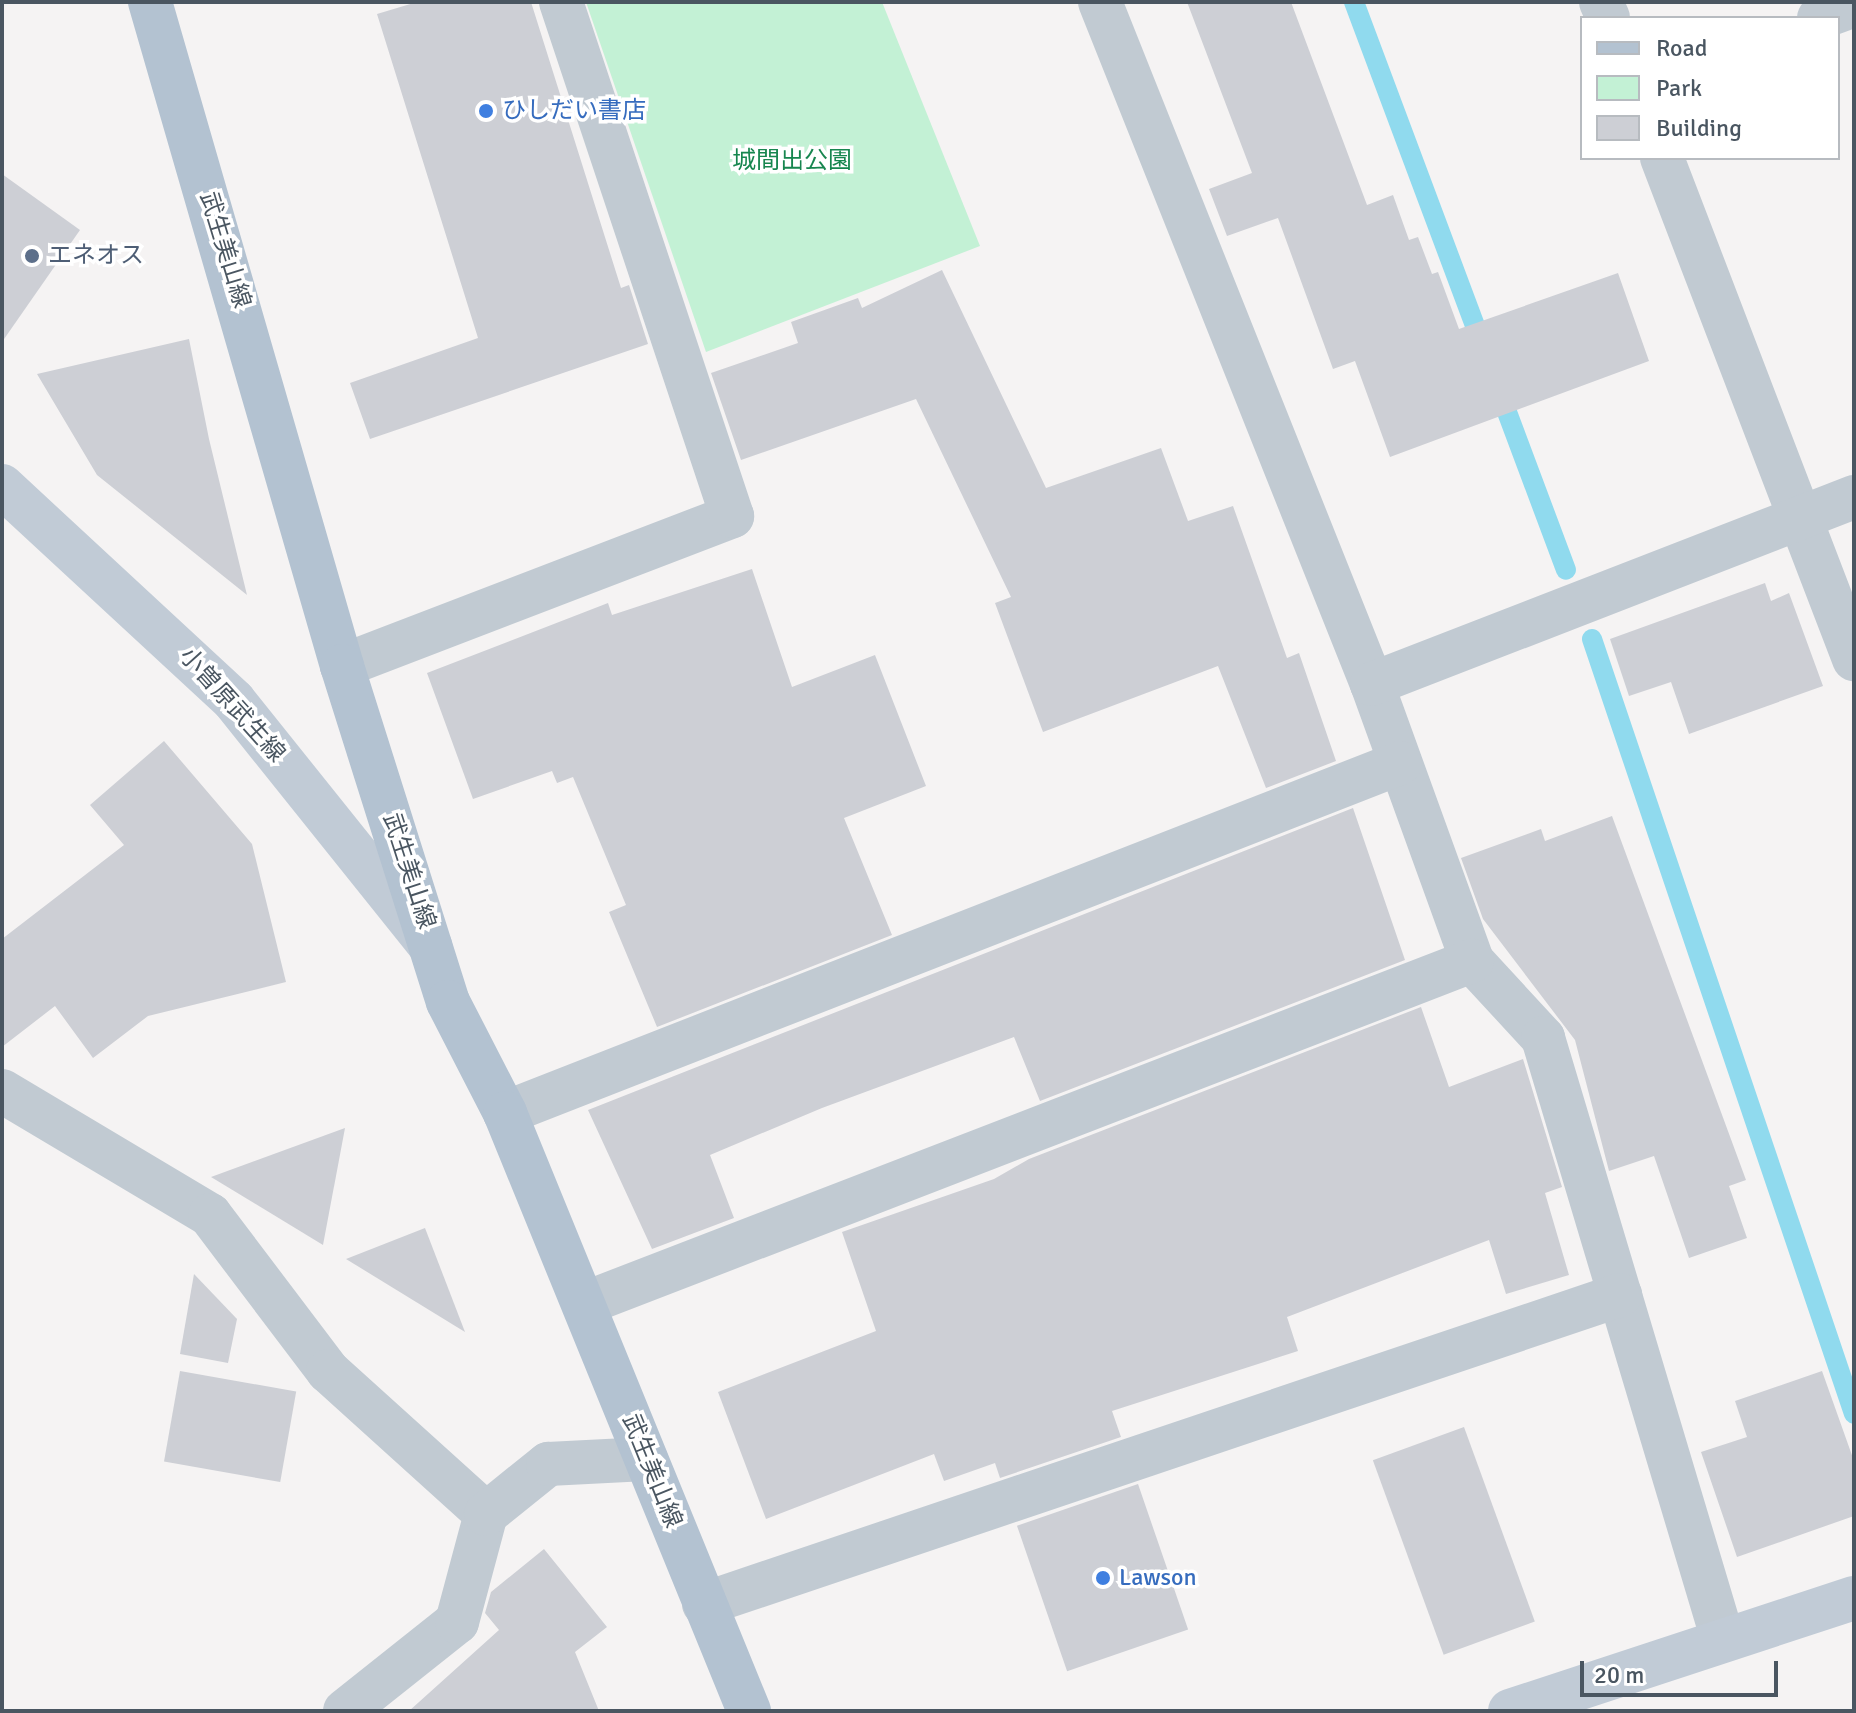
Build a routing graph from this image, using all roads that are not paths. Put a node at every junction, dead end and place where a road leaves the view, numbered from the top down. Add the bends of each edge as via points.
1 (561, 2) edge
2 (1100, 2) edge
3 (153, 3) edge
4 (1854, 5) edge
5 (1824, 16) edge
6 (1663, 160) edge
7 (2, 486) edge
8 (1854, 497) edge
9 (1800, 518) junction
10 (1854, 659) edge
11 (342, 666) junction
12 (1372, 684) junction
13 (1400, 763) junction
14 (434, 951) junction
15 (1472, 961) junction
16 (2, 1091) edge
17 (505, 1113) junction
18 (1620, 1295) junction
19 (586, 1303) junction
20 (646, 1459) junction
21 (486, 1514) junction
22 (1854, 1598) edge
23 (704, 1604) junction
24 (1723, 1640) junction
25 (345, 1711) edge
26 (749, 1711) edge
27 (1510, 1711) edge

1 - 11 street via 732,516
2 - 12 street
3 - 11 main road, 武生美山線
4 - 5 street
6 - 9 street
7 - 14 main road, 小曽原武生線 via 234,701
8 - 9 street
9 - 10 street
9 - 12 street
11 - 14 main road, 武生美山線
12 - 13 street
13 - 15 street
13 - 17 street
14 - 17 main road, 武生美山線 via 448,1002
15 - 18 street via 1543,1038
15 - 19 street
16 - 21 street via 210,1215 328,1371
17 - 19 main road, 武生美山線
18 - 23 street
18 - 24 street
19 - 20 main road, 武生美山線
20 - 21 street via 548,1464
20 - 23 main road, 武生美山線
21 - 25 street via 457,1622
22 - 24 main road
23 - 26 main road, 武生美山線
24 - 27 main road

